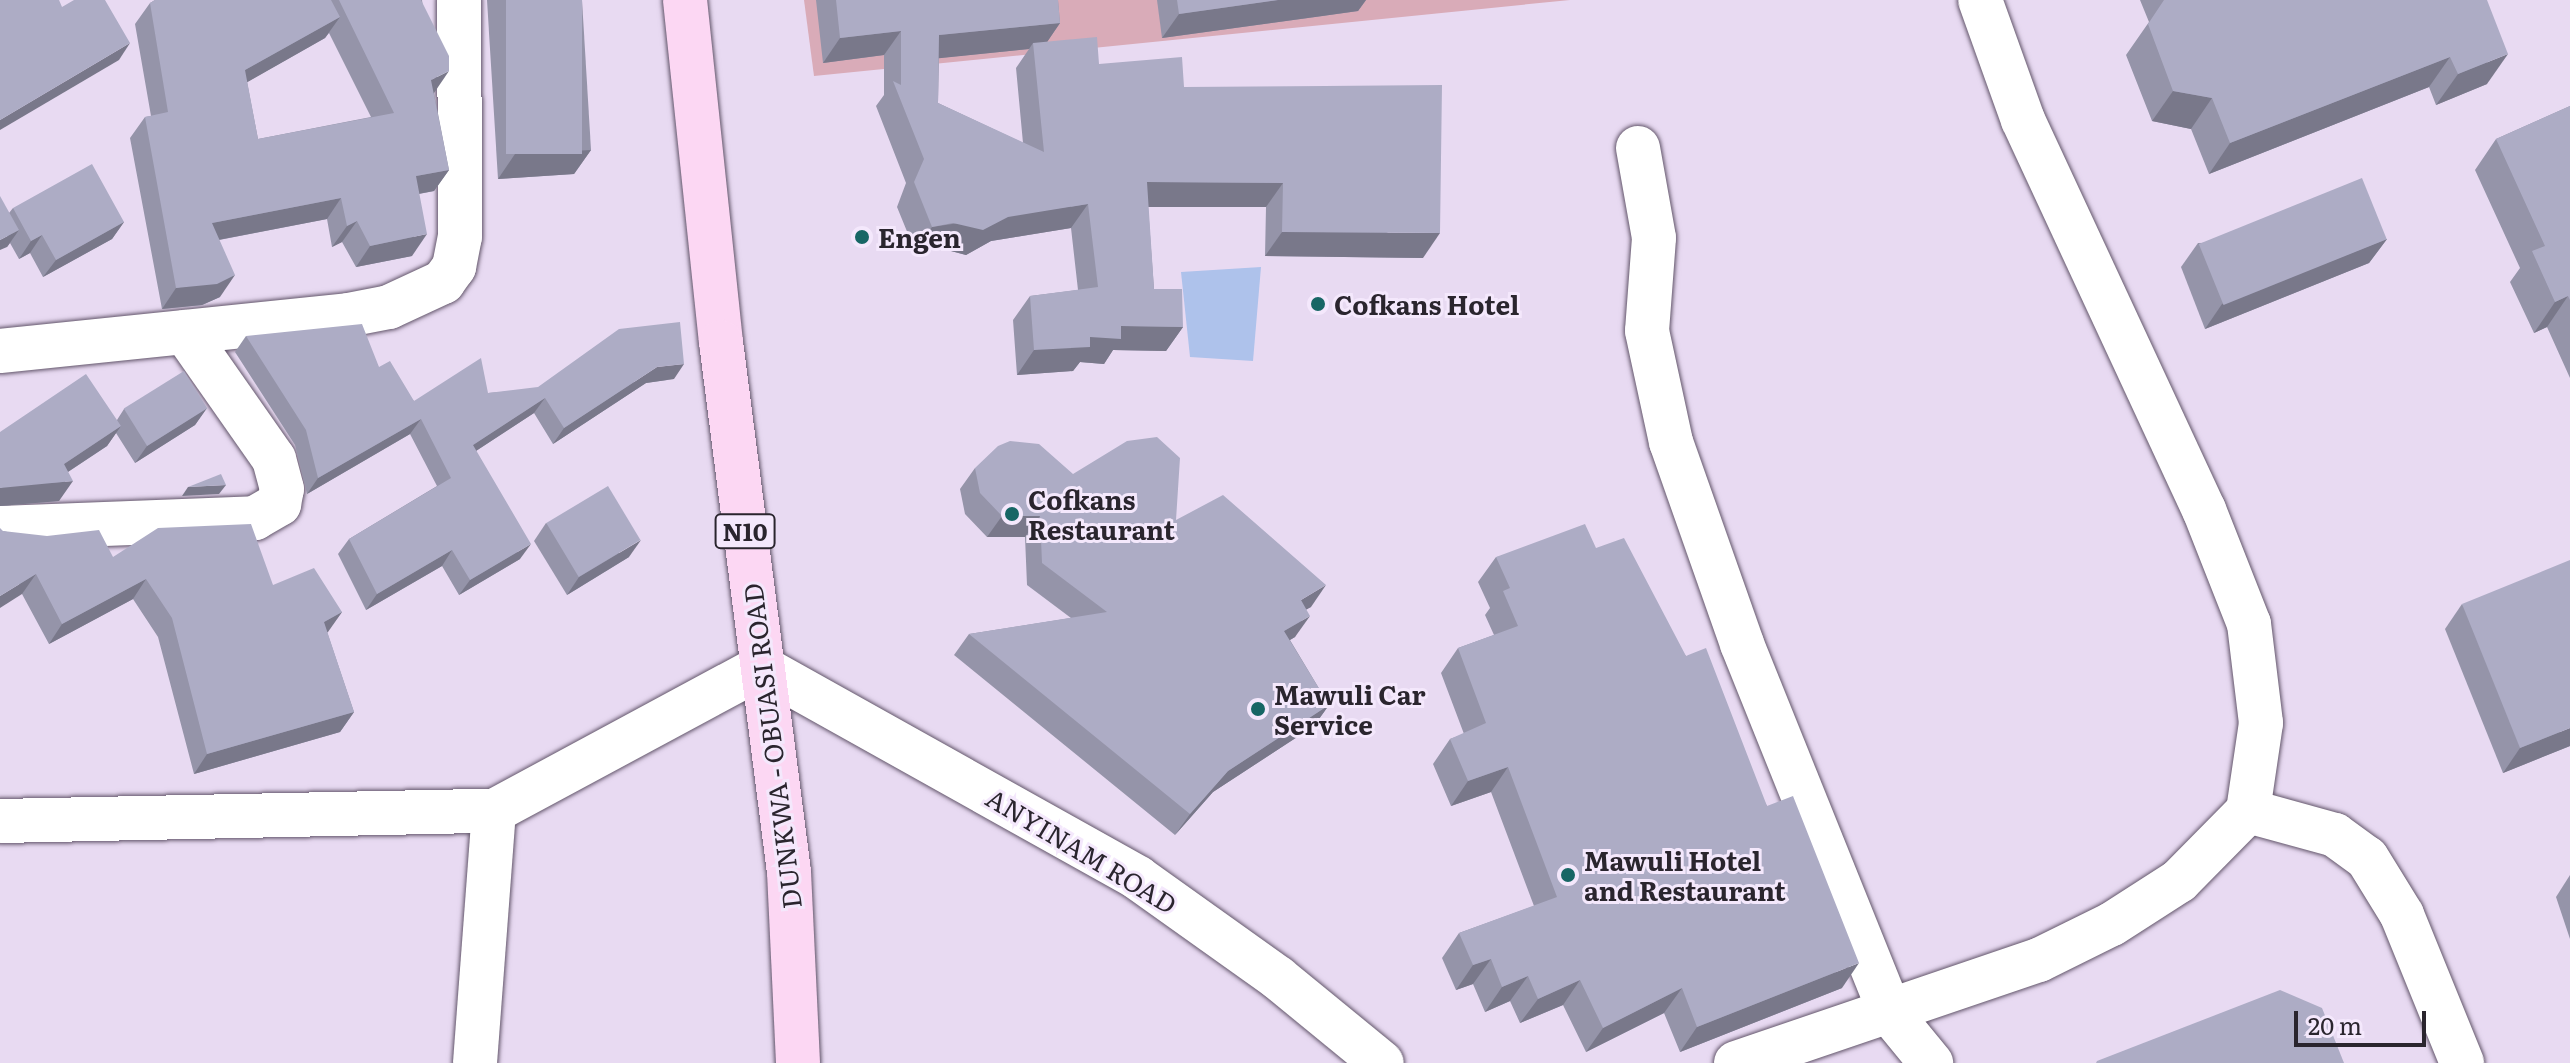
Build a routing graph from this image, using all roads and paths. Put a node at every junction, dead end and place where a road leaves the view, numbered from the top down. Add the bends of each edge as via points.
1 (459, 0) edge
2 (685, 0) edge
3 (1980, 0) edge
4 (1638, 148) dead end
5 (185, 332) junction
6 (0, 351) edge
7 (0, 528) edge
8 (761, 667) junction
9 (494, 811) junction
10 (2248, 811) junction
11 (0, 821) edge
12 (1890, 1013) junction
13 (475, 1063) edge
14 (798, 1063) edge
15 (1382, 1063) edge
16 (1736, 1063) edge
17 (1931, 1063) edge
18 (2462, 1063) edge

1 - 5 street via 460,237 454,267 443,282 423,295 362,312
2 - 8 main road, DUNKWA - OBUASI ROAD / N10
3 - 10 street via 2023,120 2204,510 2249,624 2261,723
4 - 12 street via 1654,238 1647,331 1671,442 1742,644
5 - 6 street
5 - 7 street via 274,459 282,489 279,504 255,518
8 - 9 street
8 - 14 main road, DUNKWA - OBUASI ROAD / N10 via 789,872
8 - 15 street, ANYINAM ROAD via 1138,878 1278,978
9 - 11 street
9 - 13 street
10 - 12 street via 2179,881 2112,924 2039,960
10 - 18 street via 2335,835 2367,858 2402,915
12 - 16 street
12 - 17 street

